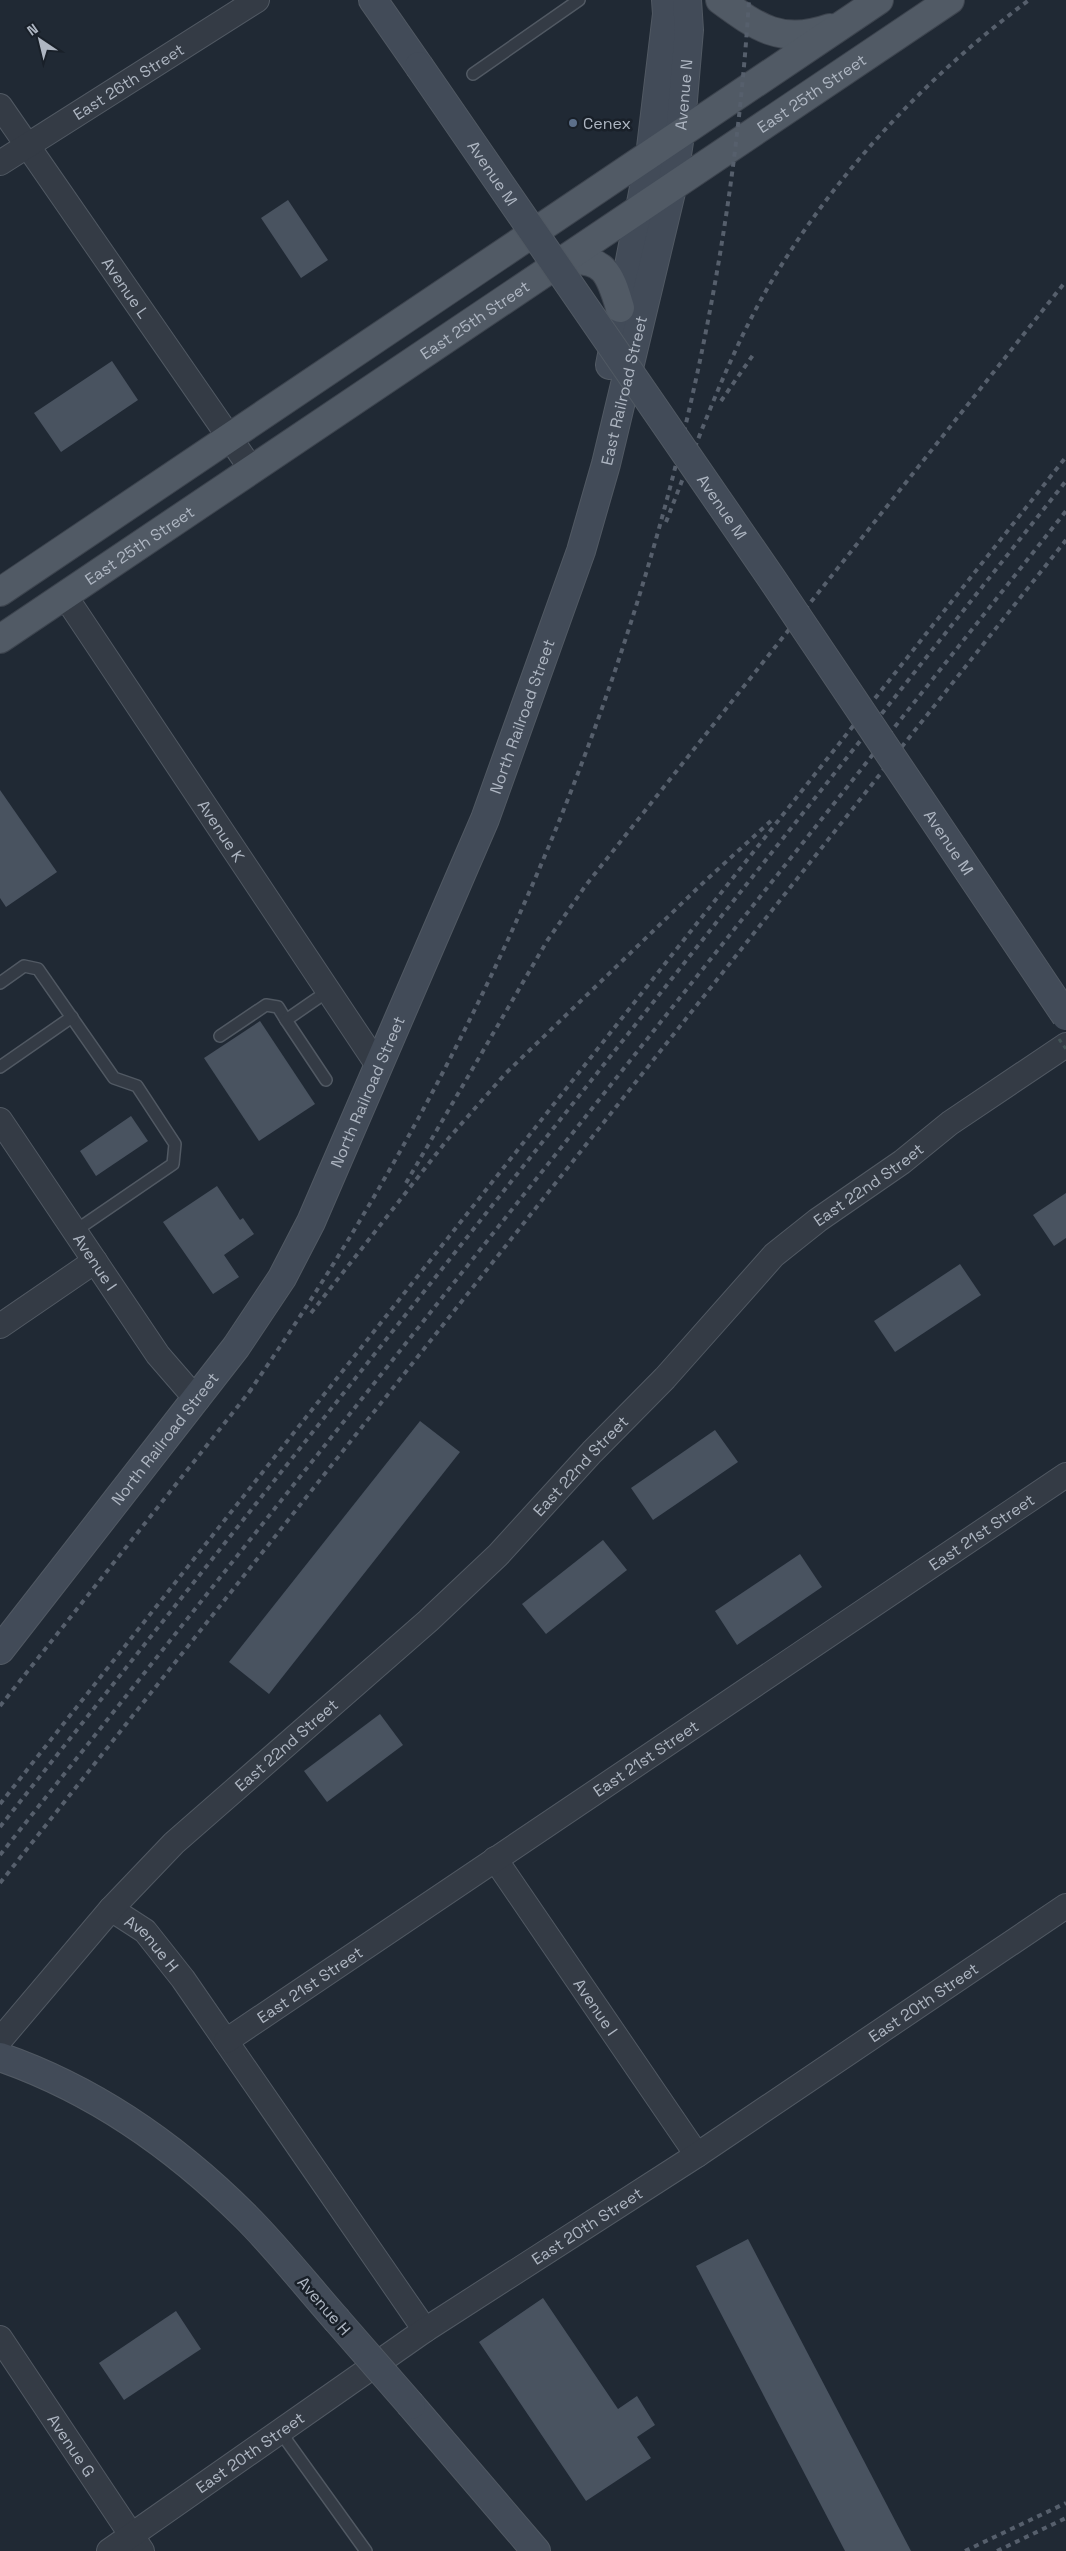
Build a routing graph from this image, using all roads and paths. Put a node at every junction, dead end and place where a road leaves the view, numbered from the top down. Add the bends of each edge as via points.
1 (257, 0) edge
2 (374, 0) edge
3 (579, 0) edge
4 (666, 0) edge
5 (687, 0) edge
6 (720, 0) edge
7 (878, 0) edge
8 (950, 0) edge
9 (845, 23) junction
10 (473, 74) dead end
11 (0, 106) edge
12 (680, 135) junction
13 (27, 144) junction
14 (650, 156) junction
15 (0, 163) edge
16 (672, 188) junction
17 (641, 209) junction
18 (564, 261) junction
19 (620, 308) junction
20 (230, 438) junction
21 (606, 464) junction
22 (252, 470) junction
23 (0, 592) edge
24 (65, 596) junction
25 (0, 639) edge
26 (0, 983) edge
27 (328, 991) junction
28 (1066, 1016) edge
29 (72, 1018) junction
30 (286, 1020) junction
31 (220, 1036) dead end
32 (1066, 1045) edge
33 (0, 1067) edge
34 (379, 1067) junction
35 (326, 1080) dead end
36 (0, 1120) edge
37 (75, 1231) junction
38 (95, 1261) junction
39 (0, 1326) edge
40 (197, 1400) junction
41 (1066, 1475) edge
42 (0, 1650) edge
43 (495, 1859) junction
44 (1066, 1906) edge
45 (111, 1909) junction
46 (0, 2040) edge
47 (226, 2041) junction
48 (0, 2057) edge
49 (697, 2154) junction
50 (425, 2330) junction
51 (0, 2338) edge
52 (279, 2430) junction
53 (137, 2543) edge
54 (109, 2551) edge
55 (366, 2551) edge
56 (536, 2551) edge

1 - 13 street, East 26th Street
2 - 28 main road, Avenue M, bridge via 772,579
3 - 10 lane
4 - 14 main road, Avenue N
5 - 12 main road, Avenue N via 689,30
6 - 9 main road via 748,20 787,35 809,35
7 - 9 main road
8 - 16 main road, East 25th Street
9 - 12 main road
11 - 13 street, Avenue L
12 - 14 main road
12 - 16 main road, Avenue N
13 - 15 street, East 26th Street
13 - 20 street, Avenue L
14 - 17 main road, East Railroad Street
14 - 20 main road
16 - 17 main road, East 25th Street
16 - 21 main road, East Railroad Street
17 - 18 main road, East 25th Street
17 - 19 main road, East Railroad Street
18 - 19 main road via 582,259 602,268 610,278
18 - 22 main road, East 25th Street
19 - 21 main road, East Railroad Street via 609,376
20 - 22 street, Avenue L
20 - 23 main road
21 - 34 main road, North Railroad Street via 581,551 485,819
22 - 24 main road, East 25th Street
24 - 25 main road, East 25th Street
24 - 27 street, Avenue K
26 - 29 lane via 24,966 38,969
27 - 30 lane
27 - 34 street, Avenue K
29 - 33 lane
29 - 37 lane via 114,1078 137,1086 176,1144 173,1164
30 - 31 lane via 278,1007 266,1005
30 - 35 lane
32 - 45 street, East 22nd Street via 950,1123 774,1255 665,1378 498,1555 428,1621 174,1843
34 - 40 main road, North Railroad Street via 311,1222 282,1278
36 - 37 street, Avenue I
37 - 38 street, Avenue I
38 - 39 street
38 - 40 street, Avenue I via 158,1355
40 - 42 main road, North Railroad Street
41 - 43 street, East 21st Street
43 - 47 street, East 21st Street
43 - 49 street, Avenue I
44 - 49 street, East 20th Street
45 - 46 street
45 - 47 street, Avenue H via 146,1931
47 - 50 street, Avenue H
48 - 56 main road, Avenue H, bridge via 33,2068 131,2121 211,2183 247,2218
49 - 50 street, East 20th Street
50 - 52 street, East 20th Street
51 - 53 street, Avenue G
52 - 53 street, East 20th Street
52 - 55 lane
53 - 54 street, East 20th Street

